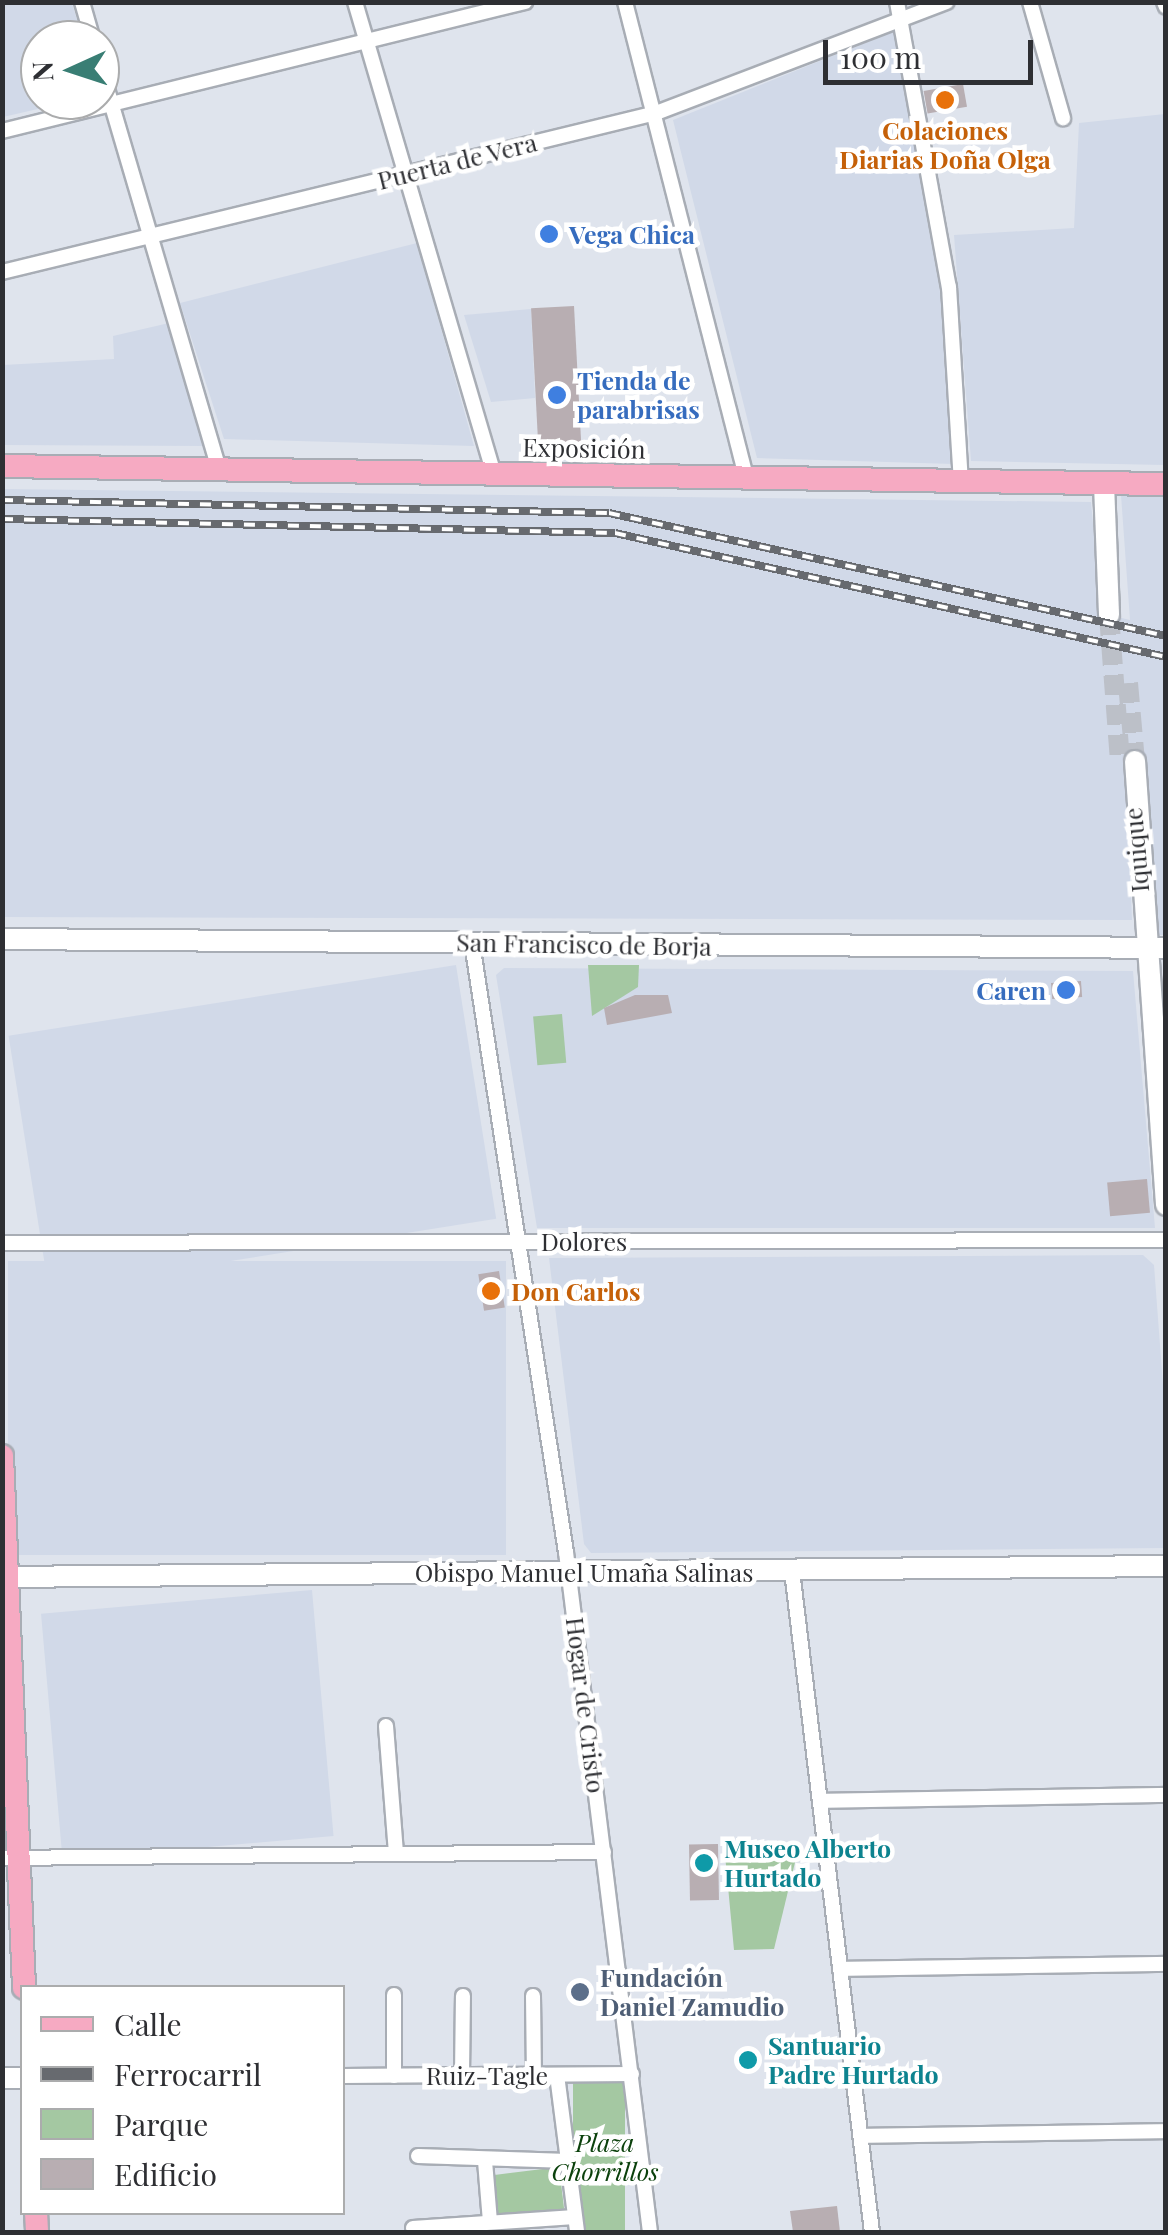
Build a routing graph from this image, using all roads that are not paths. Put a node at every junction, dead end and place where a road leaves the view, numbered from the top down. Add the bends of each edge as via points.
1 (356, 2) edge
2 (524, 2) edge
3 (625, 2) edge
4 (946, 2) edge
5 (1030, 2) edge
6 (899, 8) edge
7 (367, 42) junction
8 (120, 102) edge
9 (656, 113) junction
10 (1063, 118) dead end
11 (49, 120) edge
12 (117, 120) edge
13 (2, 132) edge
14 (406, 174) junction
15 (151, 236) junction
16 (2, 272) edge
17 (2, 466) edge
18 (220, 469) junction
19 (494, 474) junction
20 (746, 477) junction
21 (961, 482) junction
22 (1104, 484) junction
23 (1166, 484) edge
24 (1116, 616) tunnel mouth
25 (1128, 761) tunnel mouth
26 (2, 939) edge
27 (472, 942) junction
28 (1155, 948) edge
29 (1166, 1205) edge
30 (1166, 1240) edge
31 (519, 1241) junction
32 (2, 1243) edge
33 (2, 1456) edge
34 (1166, 1566) edge
35 (792, 1571) junction
36 (569, 1572) junction
37 (7, 1577) edge
38 (386, 1726) dead end
39 (2, 1765) edge
40 (1166, 1795) edge
41 (820, 1802) junction
42 (15, 1822) junction
43 (604, 1852) junction
44 (396, 1854) junction
45 (10, 1858) edge
46 (1166, 1964) edge
47 (840, 1969) junction
48 (24, 1985) edge
49 (394, 1996) dead end
50 (463, 1996) dead end
51 (533, 1996) dead end
52 (557, 2074) junction
53 (632, 2074) junction
54 (462, 2075) junction
55 (534, 2075) junction
56 (345, 2076) edge
57 (394, 2076) junction
58 (1166, 2131) edge
59 (861, 2136) junction
60 (418, 2156) dead end
61 (568, 2161) junction
62 (485, 2162) junction
63 (490, 2222) junction
64 (576, 2225) edge
65 (413, 2228) dead end
66 (650, 2232) edge
67 (872, 2232) edge

1 - 7 street
2 - 7 street
3 - 9 street
4 - 6 street, Puerta de Vera
5 - 10 street
6 - 9 street, Puerta de Vera
6 - 21 street via 949,287
7 - 8 street
7 - 14 street
9 - 14 street, Puerta de Vera
9 - 20 street
11 - 13 street
12 - 15 street
14 - 15 street, Puerta de Vera
14 - 19 street
15 - 16 street, Puerta de Vera
15 - 18 street
17 - 18 main road, Exposición
18 - 19 main road, Exposición
19 - 20 main road, Exposición
20 - 21 main road, Exposición
21 - 22 main road, Exposición
22 - 23 main road, Exposición
22 - 24 street
25 - 28 street, Iquique
26 - 27 street, San Francisco de Borja
27 - 28 street, San Francisco de Borja
27 - 31 street, Hogar de Cristo
28 - 29 street, Iquique
30 - 31 street, Dolores
31 - 32 street, Dolores
31 - 36 street, Hogar de Cristo
33 - 37 main road
34 - 35 street, Obispo Manuel Umaña Salinas
35 - 36 street, Obispo Manuel Umaña Salinas
35 - 41 street
36 - 37 street, Obispo Manuel Umaña Salinas
36 - 43 street, Hogar de Cristo
37 - 42 main road
38 - 44 street
39 - 42 main road
40 - 41 street
41 - 47 street
42 - 45 main road
43 - 44 street
43 - 53 street, Hogar de Cristo
44 - 45 street
45 - 48 main road
46 - 47 street
47 - 59 street
49 - 57 street
50 - 54 street
51 - 55 street
52 - 53 street, Ruiz-Tagle
52 - 55 street, Ruiz-Tagle
52 - 61 street
53 - 66 street, Hogar de Cristo
54 - 55 street, Ruiz-Tagle
54 - 57 street, Ruiz-Tagle
56 - 57 street, Ruiz-Tagle
58 - 59 street
59 - 67 street
60 - 62 street
61 - 62 street
61 - 64 street
62 - 63 street
63 - 64 street
63 - 65 street

